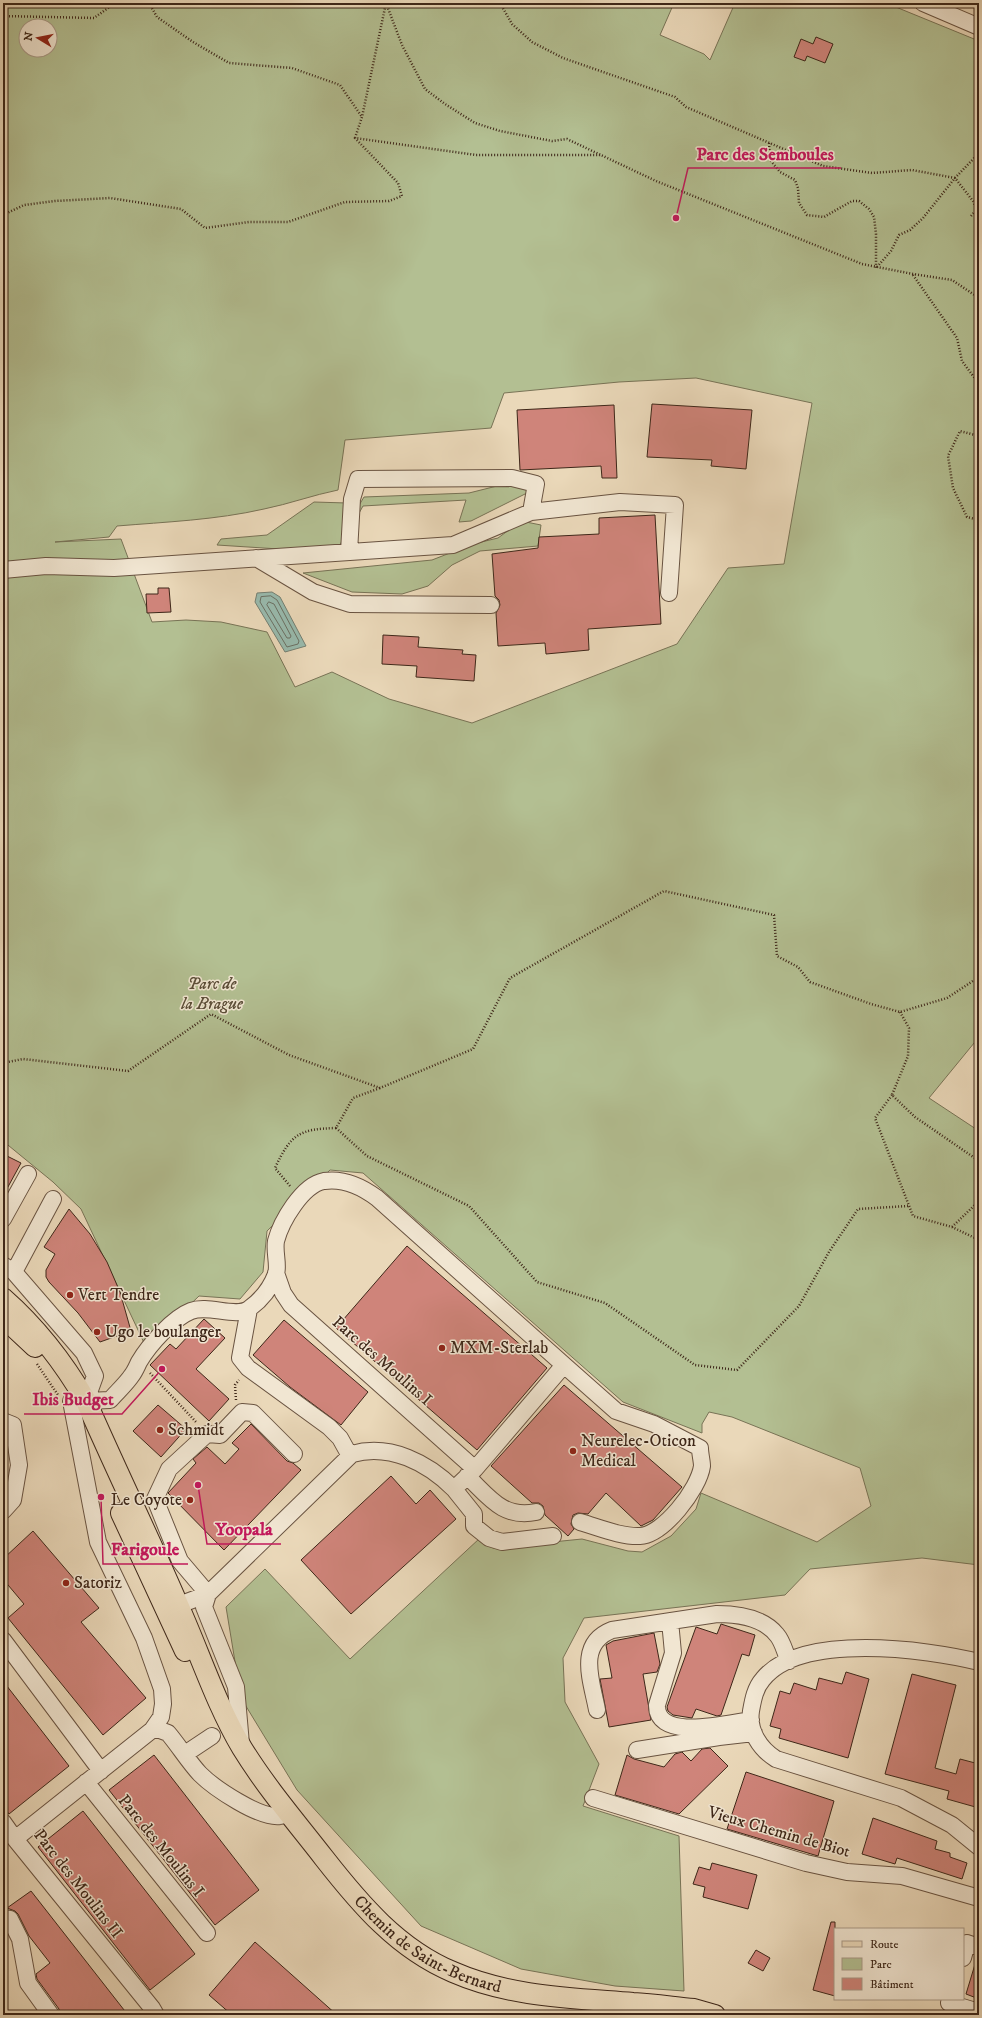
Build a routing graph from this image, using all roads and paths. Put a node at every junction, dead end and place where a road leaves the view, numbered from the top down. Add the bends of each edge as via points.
1 (115, 3) edge
2 (149, 3) edge
3 (386, 3) edge
4 (500, 3) edge
5 (923, 3) edge
6 (3, 16) edge
7 (979, 27) edge
8 (362, 117) junction
9 (355, 138) junction
10 (769, 143) junction
11 (979, 153) edge
12 (601, 155) junction
13 (955, 178) junction
14 (3, 187) edge
15 (3, 204) edge
16 (976, 209) junction
17 (3, 215) edge
18 (979, 215) edge
19 (971, 216) dead end
20 (876, 268) junction
21 (913, 274) junction
22 (979, 298) edge
23 (979, 384) edge
24 (979, 436) edge
25 (531, 512) junction
26 (979, 520) edge
27 (349, 552) junction
28 (256, 558) junction
29 (3, 570) edge
30 (669, 593) dead end
31 (492, 605) dead end
32 (979, 977) edge
33 (900, 1012) junction
34 (3, 1063) edge
35 (380, 1088) junction
36 (892, 1095) junction
37 (336, 1128) junction
38 (979, 1161) edge
39 (28, 1174) dead end
40 (300, 1198) junction
41 (53, 1199) dead end
42 (979, 1201) edge
43 (908, 1206) junction
44 (3, 1219) edge
45 (952, 1227) junction
46 (979, 1240) edge
47 (9, 1268) edge
48 (276, 1273) junction
49 (3, 1298) edge
50 (249, 1309) junction
51 (3, 1317) edge
52 (36, 1362) dead end
53 (139, 1362) junction
54 (564, 1365) junction
55 (248, 1368) junction
56 (72, 1400) junction
57 (242, 1412) junction
58 (194, 1419) dead end
59 (3, 1421) edge
60 (294, 1454) dead end
61 (350, 1456) junction
62 (471, 1473) junction
63 (454, 1489) junction
64 (3, 1511) edge
65 (536, 1512) dead end
66 (580, 1522) dead end
67 (553, 1536) dead end
68 (208, 1594) junction
69 (158, 1596) junction
70 (179, 1605) junction
71 (670, 1621) junction
72 (3, 1640) edge
73 (789, 1661) junction
74 (979, 1662) edge
75 (597, 1710) dead end
76 (229, 1724) junction
77 (752, 1727) junction
78 (152, 1730) junction
79 (212, 1736) dead end
80 (242, 1747) junction
81 (636, 1750) dead end
82 (185, 1754) junction
83 (101, 1771) junction
84 (86, 1782) junction
85 (594, 1798) dead end
86 (289, 1812) junction
87 (3, 1822) edge
88 (15, 1839) junction
89 (979, 1847) edge
90 (979, 1898) edge
91 (3, 1918) edge
92 (207, 1933) dead end
93 (979, 1947) edge
94 (964, 1955) edge
95 (950, 2000) edge
96 (979, 2012) edge
97 (50, 2015) edge
98 (156, 2015) edge
99 (715, 2015) edge

1 - 6 path via 94,18
2 - 8 path via 158,17 229,63 292,68 340,85
3 - 8 path
3 - 12 path via 402,45 425,89 444,104 475,123 500,132 552,141 567,139
4 - 10 path via 512,24 538,45 563,58 675,97 686,107
5 - 7 street
8 - 9 path
9 - 12 path via 476,155
9 - 17 path via 398,183 402,196 389,201 345,202 288,222 249,222 205,228 181,209 110,198 24,204
10 - 13 path via 823,166 872,173 912,170
10 - 20 path via 770,160 780,172 795,180 799,203 807,215 824,217 852,201 859,201 869,209 874,217
11 - 13 path
12 - 20 path via 656,181
13 - 16 path via 973,201
13 - 20 path via 923,218 910,230 899,235 891,251
14 - 15 path via 7,197
16 - 18 path
16 - 19 path
20 - 21 path
21 - 22 path via 952,280
21 - 23 path via 956,338 962,361
24 - 26 path via 960,431 948,456 953,488 967,517
25 - 27 street via 453,545
25 - 27 street via 536,484 512,478 358,479 352,499
25 - 30 street via 620,502 675,505
27 - 28 street
28 - 29 street via 114,568 46,566
28 - 31 street via 313,592 350,604
32 - 33 path via 947,998
33 - 35 path via 810,982 798,967 777,956 774,915 664,891 510,978 473,1049
33 - 36 path via 909,1028 908,1056
34 - 35 path via 23,1059 128,1070 211,1014 289,1055
35 - 37 path via 353,1098
36 - 38 path via 915,1117
36 - 43 path via 875,1118
37 - 40 path via 303,1131 285,1147 275,1168
37 - 43 path via 367,1156 469,1206 537,1282 606,1303 695,1365 737,1370 799,1306 829,1252 858,1209
39 - 44 street
40 - 48 street via 290,1211 276,1242
40 - 54 street via 323,1181 346,1182 363,1187
41 - 47 street
42 - 45 path
43 - 45 path via 913,1216
45 - 46 path
47 - 56 street via 84,1353 95,1376
48 - 50 street via 266,1292
48 - 62 street, Parc des Moulins I via 283,1293 291,1304
49 - 56 main road, Chemin de Saint-Bernard via 22,1314 69,1372
50 - 53 street via 237,1312 200,1308 189,1312 153,1343
50 - 55 street via 240,1358
51 - 56 main road, Chemin de Saint-Bernard via 31,1343 64,1384
52 - 56 path
53 - 56 street via 133,1375 110,1400
53 - 58 path
54 - 62 street
54 - 66 street via 616,1411 654,1424 700,1448 702,1467 685,1504 645,1536 622,1534
55 - 57 path via 235,1385 236,1404
55 - 61 street via 329,1427 340,1438
56 - 69 main road, Chemin de Saint-Bernard
56 - 70 main road, Chemin de Saint-Bernard
56 - 78 street, Parc des Moulins II via 98,1542 144,1638 162,1689 161,1717
57 - 60 street via 253,1413
57 - 68 street via 220,1435 207,1434 169,1469 155,1498 180,1561
59 - 64 street via 14,1425 20,1465 13,1500
61 - 63 street via 364,1451 388,1451 424,1465
61 - 68 street
62 - 63 street
62 - 65 street, Parc des Moulins I via 501,1508 525,1514
63 - 67 street via 474,1514 474,1526 489,1538 502,1542
68 - 70 street
68 - 80 street via 204,1607 236,1686
69 - 70 main road
69 - 76 main road, Chemin de Saint-Bernard via 212,1701
70 - 76 main road, Chemin de Saint-Bernard
71 - 73 street via 717,1614 748,1617 770,1628 778,1636
71 - 75 street via 612,1630 597,1638 592,1646 588,1664
71 - 77 street via 673,1653 657,1705 657,1713 661,1720 673,1726 690,1728
72 - 83 street
73 - 74 street via 828,1651 885,1648 920,1650
73 - 77 street via 771,1671 762,1680 754,1697
76 - 80 main road, Chemin de Saint-Bernard
77 - 81 street via 719,1737
77 - 89 street via 758,1743 776,1759 901,1798 952,1825
78 - 82 street via 168,1733
78 - 83 street, Parc des Moulins II
79 - 82 street
80 - 86 main road, Chemin de Saint-Bernard via 263,1781
82 - 86 street via 212,1785 246,1806 259,1812 280,1816
83 - 84 street, Parc des Moulins II
84 - 88 street, Parc des Moulins II
84 - 92 street, Parc des Moulins I
85 - 90 street, Vieux Chemin de Biot via 806,1863 847,1872 902,1876
86 - 99 main road, Chemin de Saint-Bernard via 350,1891 368,1910 396,1938 434,1964 478,1982 528,1994 694,2009
87 - 88 street
88 - 98 street, Parc des Moulins II
91 - 97 street via 10,1919 20,1939 28,1983
93 - 94 street via 968,1943
95 - 96 street via 949,2003

